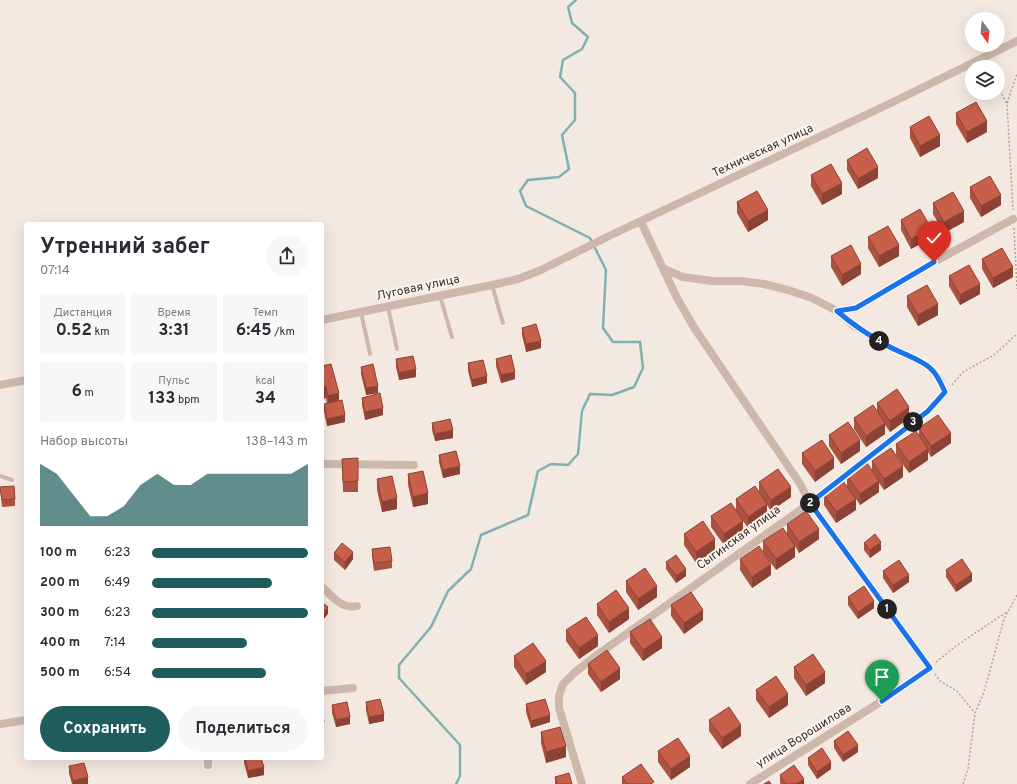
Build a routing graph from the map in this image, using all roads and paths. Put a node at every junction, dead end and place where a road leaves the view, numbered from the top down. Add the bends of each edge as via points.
1 (1017, 41) edge
2 (1017, 74) edge
3 (1005, 100) edge
4 (1007, 104) junction
5 (1013, 219) junction
6 (641, 222) junction
7 (664, 269) junction
8 (518, 279) joint
9 (492, 285) junction
10 (1017, 288) edge
11 (440, 296) junction
12 (388, 307) junction
13 (837, 311) junction
14 (361, 312) junction
15 (324, 320) edge
16 (503, 323) dead end
17 (1017, 334) edge
18 (452, 337) dead end
19 (397, 349) dead end
20 (370, 354) dead end
21 (24, 380) edge
22 (0, 385) edge
23 (945, 392) junction
24 (324, 464) edge
25 (414, 465) dead end
26 (0, 476) edge
27 (12, 480) dead end
28 (810, 503) junction
29 (324, 589) edge
30 (1017, 595) edge
31 (357, 606) dead end
32 (1009, 610) junction
33 (930, 668) junction
34 (353, 688) dead end
35 (324, 691) edge
36 (975, 713) junction
37 (24, 720) edge
38 (0, 724) edge
39 (582, 784) edge
40 (750, 784) edge
41 (963, 784) edge

1 - 6 street, Техническая улица
2 - 4 path
3 - 4 path
4 - 5 path
5 - 10 path
5 - 13 street via 856,308
6 - 7 street
6 - 8 street, Техническая улица
7 - 13 street via 690,279 764,284 812,298
7 - 28 street via 695,329 799,482
8 - 9 street, Луговая улица
9 - 11 street, Луговая улица
9 - 16 lane
11 - 12 street, Луговая улица
11 - 18 lane
12 - 14 street, Луговая улица
12 - 19 lane
13 - 23 street via 853,325 931,369
14 - 15 street, Луговая улица
14 - 20 lane
17 - 23 path via 994,355 963,372
21 - 22 street
23 - 28 street, Сыгинская улица via 928,411
24 - 25 street
26 - 27 lane
28 - 33 street
28 - 39 street, Сыгинская улица via 597,655 564,684 559,696 559,708
29 - 31 street via 340,604 351,608
30 - 32 path
32 - 33 path via 956,646
32 - 36 path
33 - 36 path via 940,681 957,691
33 - 40 street, улица Ворошилова
34 - 35 street
36 - 41 path via 968,769
37 - 38 street

